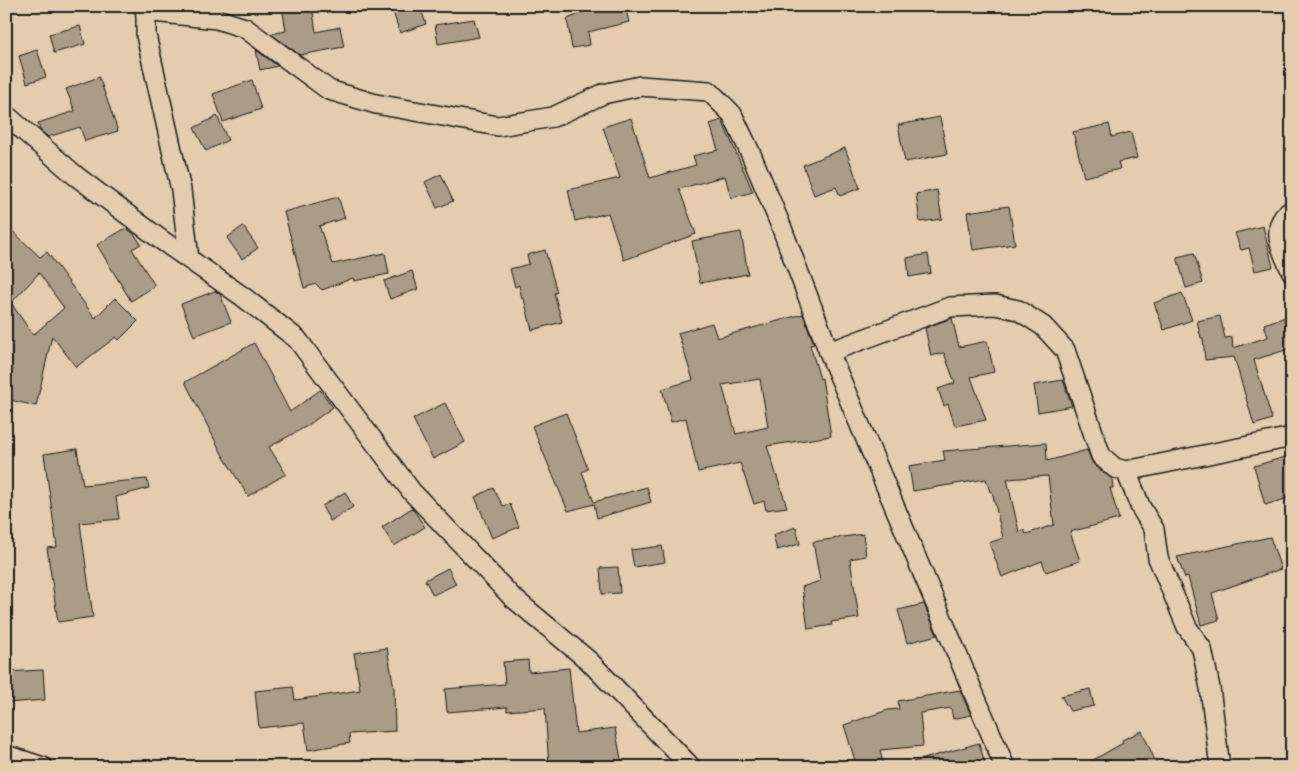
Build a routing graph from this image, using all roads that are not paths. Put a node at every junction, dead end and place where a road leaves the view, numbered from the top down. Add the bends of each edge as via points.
1 (146, 9) edge
2 (6, 115) edge
3 (1292, 210) edge
4 (189, 259) junction
5 (1292, 272) edge
6 (829, 352) junction
7 (1292, 437) edge
8 (1126, 471) junction
9 (6, 755) edge
10 (42, 767) edge
11 (691, 767) edge
12 (1005, 767) edge
13 (1220, 767) edge

1 - 4 street via 146,35 180,190
1 - 6 street via 216,19 245,28 329,90 376,104 498,126 553,117 604,94 640,86 709,92 732,114 781,226
2 - 4 street via 76,176
3 - 5 street via 1284,215 1278,226 1281,248
4 - 11 street via 297,339 412,492 512,597 589,661
6 - 8 street via 950,306 995,305 1018,310 1043,326 1065,350 1101,456 1115,468
6 - 12 street
7 - 8 street
8 - 13 street via 1141,508 1154,529 1158,558 1187,627 1202,650
9 - 10 street

